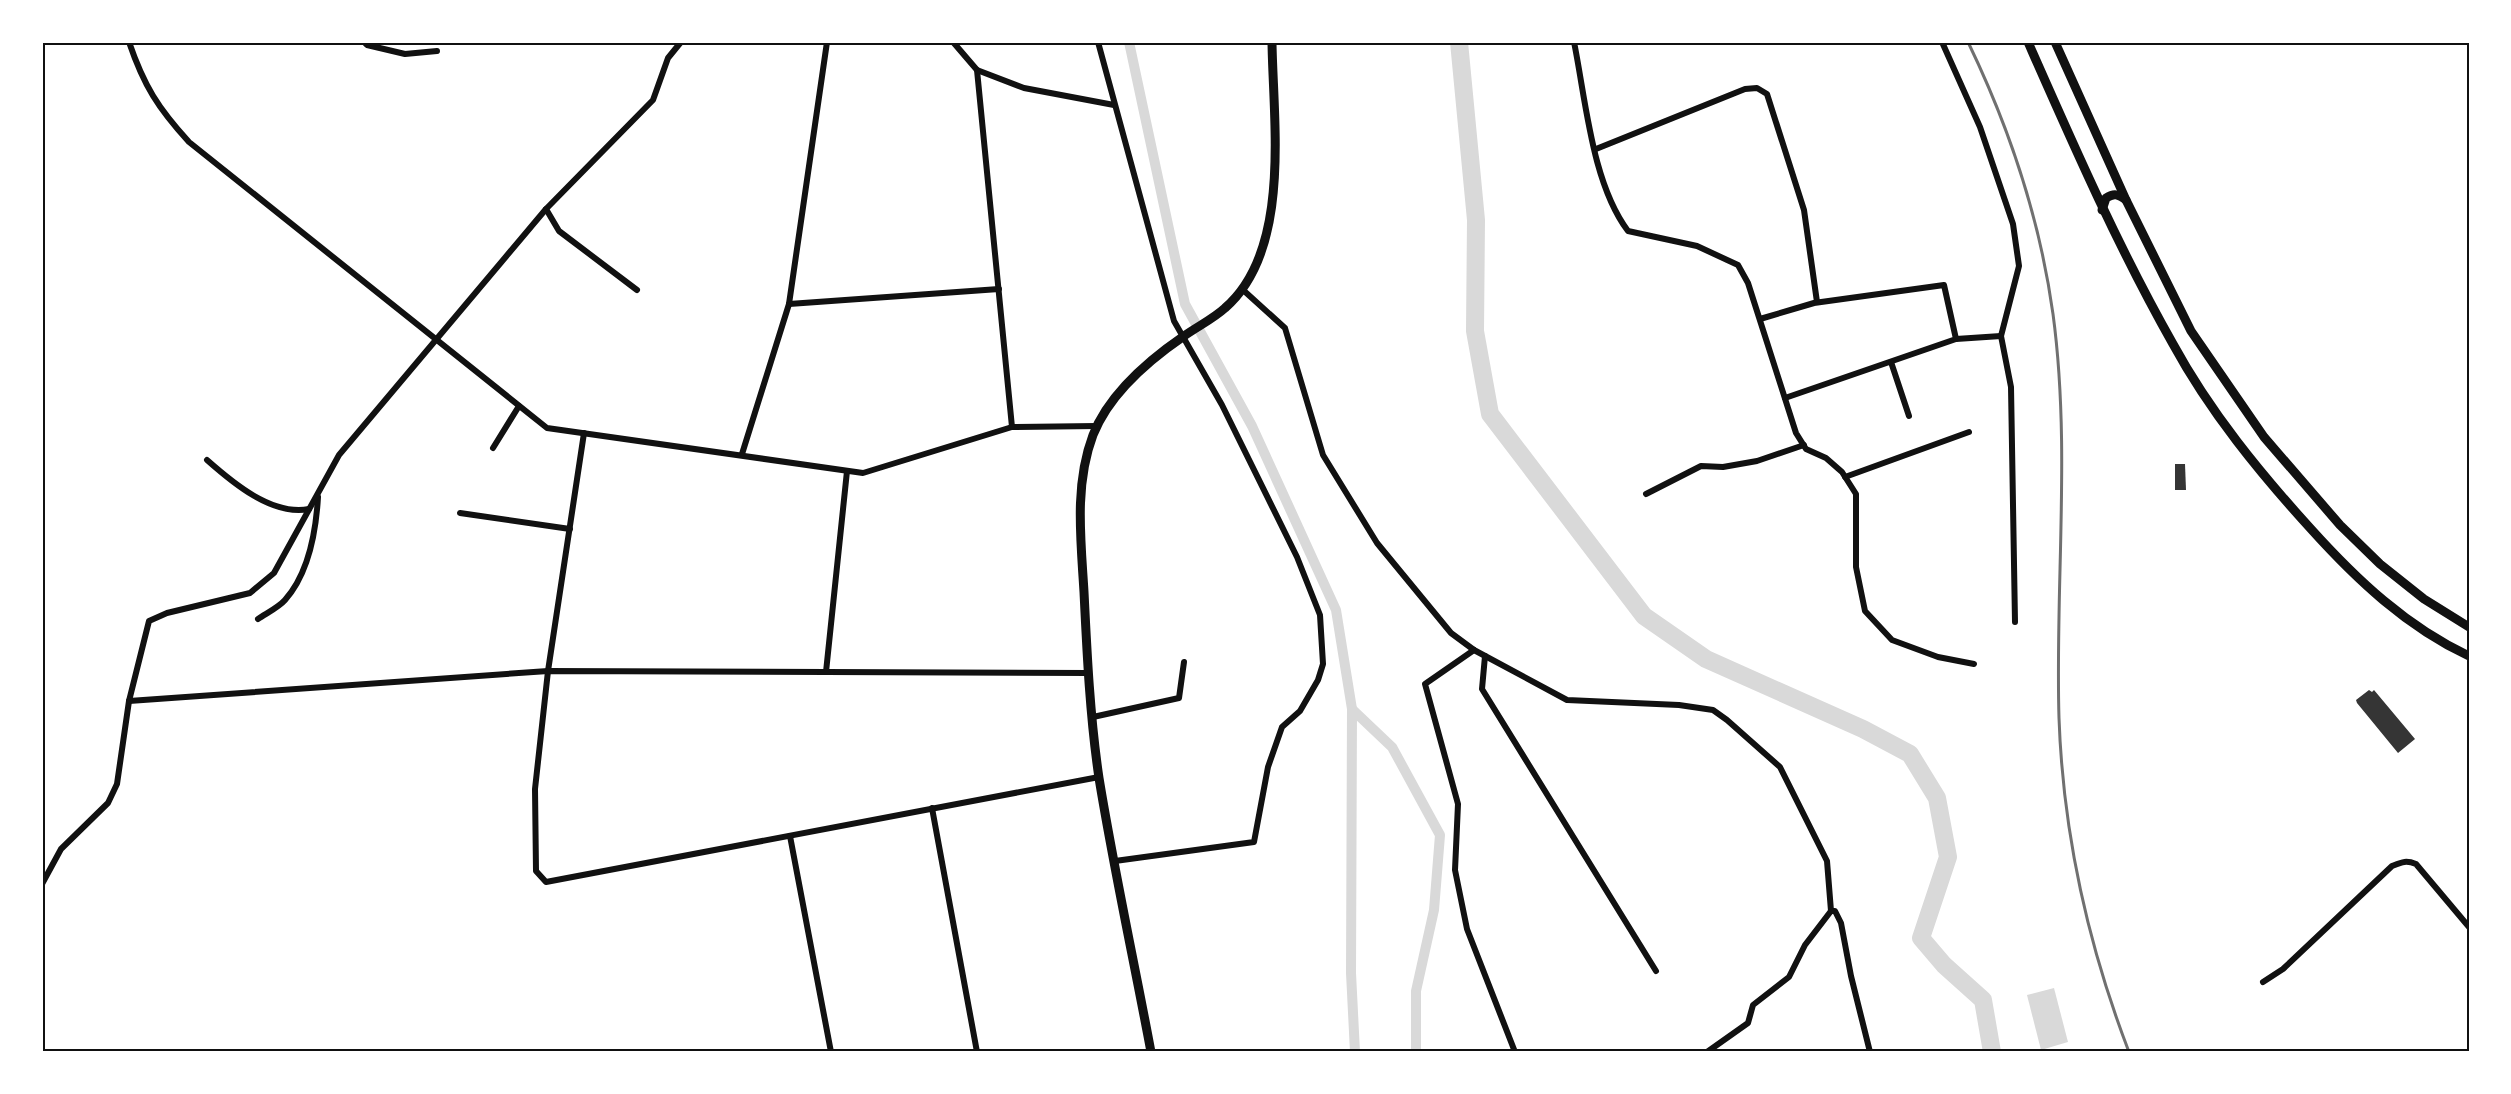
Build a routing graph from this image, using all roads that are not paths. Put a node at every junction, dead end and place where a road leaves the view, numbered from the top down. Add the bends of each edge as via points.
1 (129, 42) edge
2 (364, 42) edge
3 (681, 42) edge
4 (827, 42) edge
5 (953, 42) edge
6 (1098, 42) edge
7 (1272, 42) edge
8 (1574, 42) edge
9 (1942, 42) edge
10 (2028, 42) edge
11 (2055, 42) edge
12 (436, 51) dead end
13 (977, 70) junction
14 (1114, 105) junction
15 (1596, 149) junction
16 (2126, 200) junction
17 (546, 209) junction
18 (2102, 210) junction
19 (999, 289) junction
20 (637, 290) dead end
21 (1242, 290) junction
22 (1817, 302) junction
23 (789, 304) junction
24 (1760, 319) junction
25 (2001, 336) junction
26 (1182, 337) junction
27 (1956, 339) junction
28 (437, 340) junction
29 (1891, 362) junction
30 (1785, 398) junction
31 (519, 406) junction
32 (1910, 416) dead end
33 (1097, 426) junction
34 (1012, 427) junction
35 (1969, 432) dead end
36 (584, 433) junction
37 (1804, 445) junction
38 (493, 448) dead end
39 (742, 454) junction
40 (207, 460) dead end
41 (847, 471) junction
42 (1845, 477) junction
43 (318, 494) junction
44 (1646, 494) dead end
45 (309, 509) junction
46 (460, 513) dead end
47 (570, 528) junction
48 (258, 619) dead end
49 (2015, 622) dead end
50 (2469, 627) edge
51 (1474, 650) junction
52 (1485, 656) junction
53 (2469, 656) edge
54 (1184, 662) dead end
55 (1974, 664) dead end
56 (548, 671) junction
57 (826, 672) junction
58 (1089, 673) junction
59 (129, 701) junction
60 (1093, 717) junction
61 (1099, 777) junction
62 (932, 808) junction
63 (790, 836) junction
64 (1115, 861) junction
65 (42, 884) edge
66 (1831, 911) junction
67 (2469, 927) edge
68 (1656, 971) dead end
69 (2263, 982) dead end
70 (831, 1052) edge
71 (977, 1052) edge
72 (1151, 1052) edge
73 (1515, 1052) edge
74 (1707, 1052) edge
75 (1870, 1052) edge

1 - 28 street via 141,77 162,112 189,142
2 - 12 street via 405,54
3 - 17 street via 668,58 653,100
4 - 23 street
5 - 13 street
6 - 14 street
7 - 21 main road via 1271,210 1260,257
8 - 15 street
9 - 25 street via 1980,127 2013,224 2019,266
10 - 18 main road
11 - 16 main road
13 - 14 street via 1024,88
13 - 19 street
14 - 26 street via 1174,321
15 - 22 street via 1745,89 1757,88 1767,94 1804,210
15 - 24 street via 1615,214 1628,231 1697,246 1738,266
16 - 18 main road via 2111,195
16 - 50 main road via 2191,330 2264,437 2324,508 2380,564 2424,599
17 - 20 street via 559,231
17 - 28 street
18 - 53 main road via 2174,346 2247,455 2337,558 2371,590 2408,620
19 - 23 street
19 - 34 street
21 - 26 main road via 1218,314
21 - 51 street via 1285,328 1323,455 1377,543 1451,633
22 - 24 street
22 - 27 street via 1944,285
23 - 39 street
24 - 30 street
25 - 27 street
25 - 49 street via 2011,387
26 - 33 main road via 1124,387
26 - 64 street via 1222,405 1297,557 1320,615 1323,664 1300,711 1282,727 1268,767 1254,842
27 - 29 street
28 - 31 street
28 - 43 street via 339,455
29 - 30 street
29 - 32 street
30 - 37 street
31 - 36 street via 548,428
31 - 38 street
33 - 34 street
33 - 58 main road via 1088,450 1081,499
34 - 41 street via 863,473
35 - 42 street
36 - 39 street
36 - 47 street
37 - 42 street via 1826,458
37 - 44 street via 1756,461 1701,466
39 - 41 street
40 - 45 street via 231,481 276,507 293,512
41 - 57 street
42 - 55 street via 1856,494 1856,567 1865,611 1892,640 1938,657
43 - 45 street
43 - 48 street via 316,526 296,581 285,600
45 - 59 street via 274,573 250,593 149,621
46 - 47 street
47 - 56 street
51 - 52 street
51 - 73 street via 1425,684 1458,804 1455,870 1467,929
52 - 66 street via 1567,700 1678,705 1713,710 1727,720 1780,767 1827,861
52 - 68 street via 1482,689
54 - 60 street via 1179,698
56 - 57 street
56 - 59 street
56 - 63 street via 535,789 536,871 546,882
57 - 58 street
58 - 60 main road
59 - 65 street via 117,784 108,803 61,849
60 - 61 main road
61 - 62 street
61 - 64 main road
62 - 63 street
62 - 71 street
63 - 70 street
64 - 72 main road
66 - 74 street via 1805,945 1789,977 1753,1005 1748,1023
66 - 75 street via 1835,911 1841,923
67 - 69 street via 2416,864 2401,862 2392,866 2283,969

